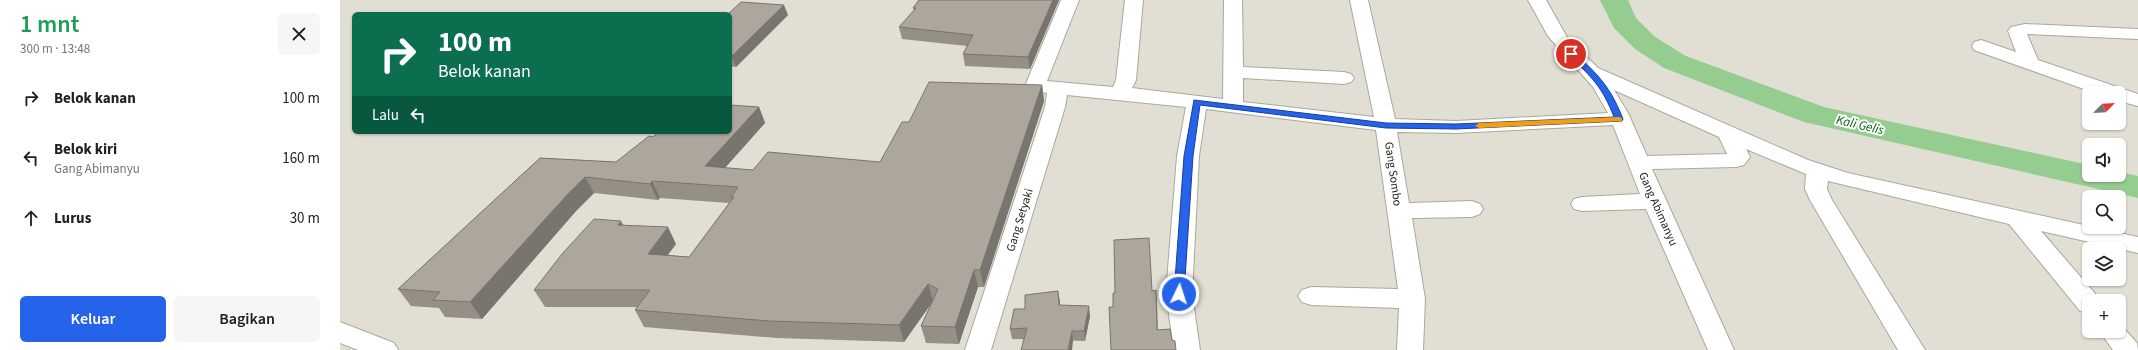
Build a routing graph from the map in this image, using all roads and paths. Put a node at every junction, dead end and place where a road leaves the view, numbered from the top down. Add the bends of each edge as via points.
1 (1070, 0) edge
2 (1134, 0) edge
3 (1234, 0) edge
4 (1359, 0) edge
5 (1537, 0) edge
6 (2138, 34) edge
7 (1981, 46) dead end
8 (2031, 65) junction
9 (1233, 72) junction
10 (1591, 72) junction
11 (1344, 78) dead end
12 (2093, 86) edge
13 (1058, 89) junction
14 (1120, 93) junction
15 (2126, 97) edge
16 (2138, 100) edge
17 (1197, 102) junction
18 (1233, 106) junction
19 (1619, 119) junction
20 (1386, 125) junction
21 (1728, 133) junction
22 (1638, 163) junction
23 (1817, 171) junction
24 (1654, 201) junction
25 (1582, 204) dead end
26 (1472, 209) dead end
27 (1398, 211) junction
28 (2017, 218) junction
29 (2138, 245) edge
30 (1312, 296) dead end
31 (2082, 296) edge
32 (1412, 299) junction
33 (340, 332) edge
34 (2118, 338) edge
35 (386, 350) edge
36 (978, 350) edge
37 (1187, 350) edge
38 (1410, 350) edge
39 (1721, 350) edge
40 (1912, 350) edge
41 (2128, 350) edge

1 - 13 street via 1035,86
2 - 14 street via 1126,80
3 - 9 street
4 - 20 street, Gang Sombo
5 - 10 street, Gang Abimanyu via 1562,43
6 - 8 street via 2025,29 2017,31
7 - 8 street
8 - 12 street
9 - 11 street
9 - 18 street
10 - 19 street, Gang Abimanyu via 1606,90
10 - 21 street
13 - 14 street
13 - 36 street, Gang Setyaki via 1053,115
14 - 17 street
15 - 16 street
17 - 18 street
17 - 37 street via 1188,156 1179,294
18 - 20 street
19 - 20 street via 1456,127
19 - 22 street, Gang Abimanyu
20 - 27 street, Gang Sombo
21 - 22 street via 1739,158 1736,160
21 - 23 street
22 - 24 street, Gang Abimanyu
23 - 28 street
23 - 40 street via 1816,189 1821,200
24 - 25 street
24 - 39 street, Gang Abimanyu
26 - 27 street
27 - 32 street, Gang Sombo
28 - 29 street
28 - 31 street
30 - 32 street
32 - 38 street, Gang Sombo
33 - 35 street
34 - 41 street

